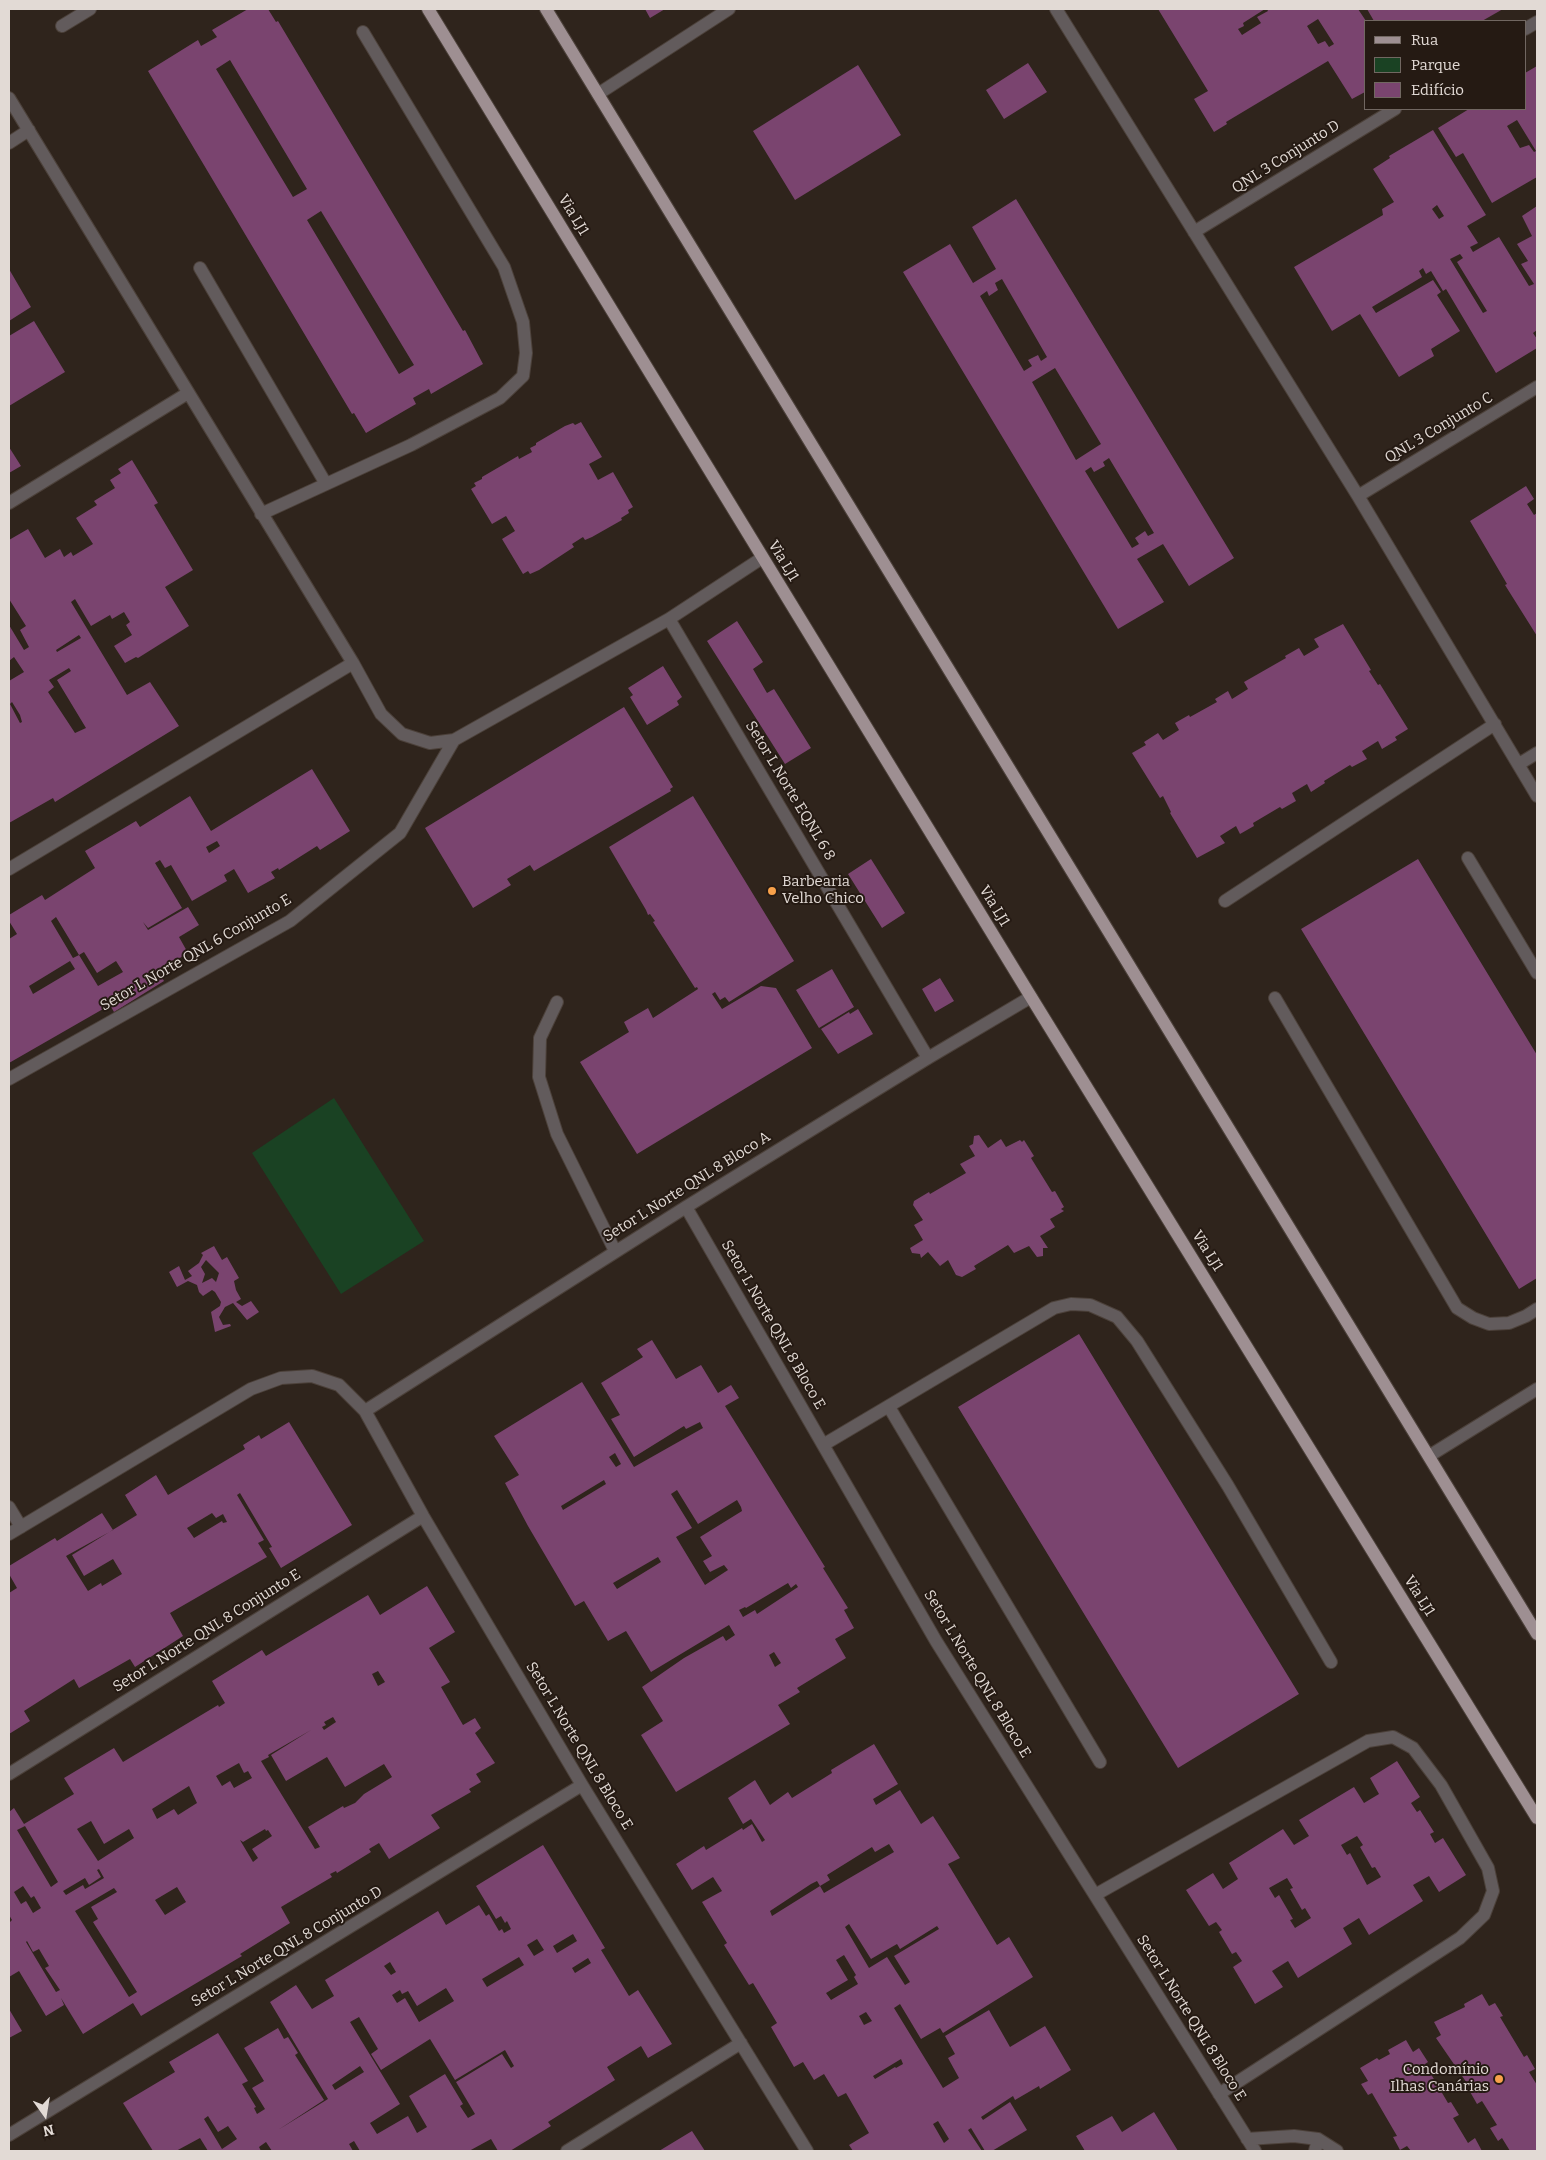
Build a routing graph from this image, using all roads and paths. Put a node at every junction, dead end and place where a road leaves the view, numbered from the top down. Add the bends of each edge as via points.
1 (90, 9) edge
2 (428, 9) edge
3 (546, 9) edge
4 (729, 9) edge
5 (1056, 9) edge
6 (710, 13) edge
7 (1537, 22) edge
8 (62, 26) dead end
9 (1526, 28) edge
10 (363, 32) dead end
11 (598, 94) junction
12 (9, 98) edge
13 (1394, 110) edge
14 (29, 130) junction
15 (9, 142) edge
16 (1194, 232) junction
17 (200, 268) dead end
18 (1537, 387) edge
19 (188, 393) junction
20 (326, 484) junction
21 (1358, 496) junction
22 (9, 503) edge
23 (261, 514) junction
24 (762, 558) junction
25 (669, 619) junction
26 (353, 663) junction
27 (1495, 724) junction
28 (454, 740) junction
29 (1537, 753) edge
30 (1519, 764) junction
31 (1537, 796) edge
32 (1468, 858) dead end
33 (9, 869) edge
34 (1225, 901) dead end
35 (1537, 972) edge
36 (1031, 997) junction
37 (1275, 998) dead end
38 (557, 1002) dead end
39 (928, 1058) junction
40 (9, 1080) edge
41 (686, 1206) junction
42 (615, 1251) junction
43 (1537, 1309) edge
44 (1537, 1389) edge
45 (889, 1407) junction
46 (365, 1410) junction
47 (823, 1445) junction
48 (1429, 1456) junction
49 (9, 1507) edge
50 (423, 1516) junction
51 (21, 1527) junction
52 (9, 1534) edge
53 (1537, 1634) edge
54 (1331, 1662) dead end
55 (1100, 1762) dead end
56 (9, 1774) edge
57 (582, 1786) junction
58 (1537, 1818) edge
59 (1095, 1895) junction
60 (741, 2043) junction
61 (1219, 2094) junction
62 (9, 2135) edge
63 (1247, 2139) junction
64 (1316, 2145) edge
65 (567, 2151) edge
66 (807, 2151) edge
67 (1255, 2151) edge
68 (1337, 2151) edge

1 - 8 street
2 - 24 main road, Via LJ1
3 - 11 main road
4 - 6 street
5 - 16 street
6 - 11 street
7 - 9 street
10 - 20 street via 504,267 523,322 526,353 523,376 500,398 411,445
11 - 48 main road
12 - 14 street
13 - 16 street, QNL 3 Conjunto D
14 - 15 street
14 - 19 street
16 - 21 street
17 - 20 street
18 - 21 street, QNL 3 Conjunto C
19 - 22 street
19 - 23 street
20 - 23 street
21 - 27 street
23 - 26 street
24 - 25 street
24 - 36 main road, Via LJ1
25 - 28 street
25 - 39 street, Setor L Norte EQNL 6 8
26 - 28 street via 381,714 402,734 430,743
26 - 33 street
27 - 30 street
27 - 34 street
28 - 40 street, Setor L Norte QNL 6 Conjunto E via 400,833 290,921
29 - 30 street
30 - 31 street
32 - 35 street
36 - 39 street, Setor L Norte QNL 8 Bloco A
36 - 58 main road, Via LJ1
37 - 43 street via 1457,1308 1489,1324 1508,1323
38 - 42 street via 540,1038 539,1077 557,1134
39 - 41 street, Setor L Norte QNL 8 Bloco A
41 - 42 street, Setor L Norte QNL 8 Bloco A
41 - 47 street, Setor L Norte QNL 8 Bloco E
42 - 46 street, Setor L Norte QNL 8 Bloco A
44 - 48 street
45 - 47 street
45 - 54 street via 1054,1308 1071,1304 1090,1306 1117,1317 1137,1341 1228,1486
45 - 55 street
46 - 50 street, Setor L Norte QNL 8 Bloco E
46 - 51 street, Setor L Norte QNL 8 Bloco E via 339,1385 312,1376 280,1378 251,1388
47 - 59 street, Setor L Norte QNL 8 Bloco E via 936,1641
48 - 53 main road
49 - 51 street
50 - 56 street, Setor L Norte QNL 8 Conjunto E
50 - 57 street, Setor L Norte QNL 8 Bloco E
51 - 52 street
57 - 60 street, Setor L Norte QNL 8 Bloco E
57 - 62 street, Setor L Norte QNL 8 Conjunto D
59 - 61 street, Setor L Norte QNL 8 Bloco E
59 - 61 street via 1368,1741 1394,1737 1413,1748 1441,1785 1488,1868 1493,1891 1484,1915 1460,1938
60 - 65 street
60 - 66 street, Setor L Norte QNL 8 Bloco E
61 - 63 street, Setor L Norte QNL 8 Bloco E
63 - 64 street via 1294,2136
63 - 67 street, Setor L Norte QNL 8 Bloco E
64 - 68 street

